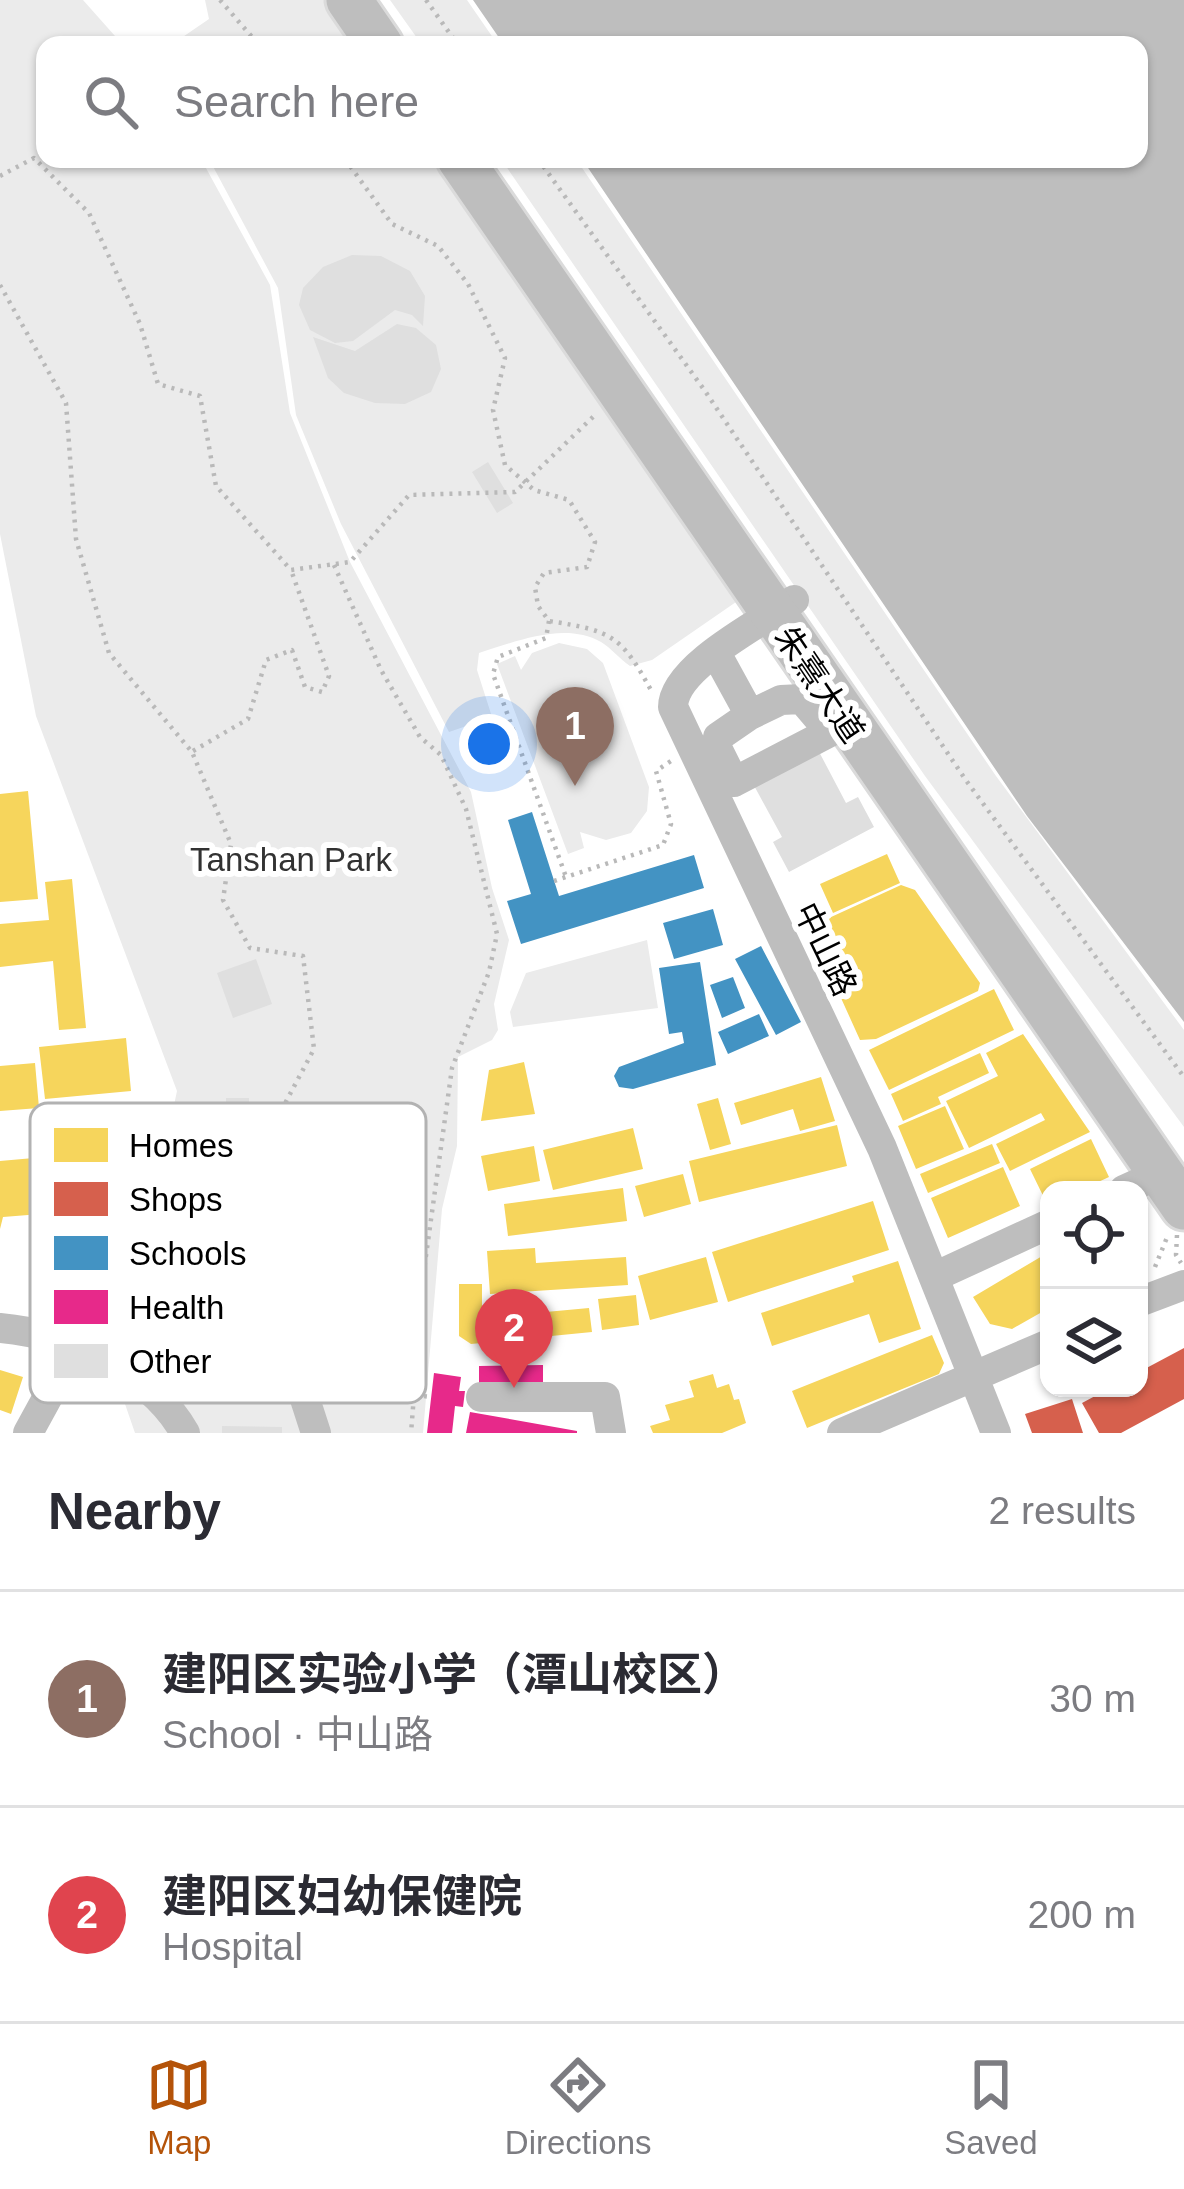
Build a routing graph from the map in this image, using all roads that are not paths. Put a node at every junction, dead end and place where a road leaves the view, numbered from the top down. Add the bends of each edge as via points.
1 (349, 0) edge
2 (377, 0) edge
3 (374, 36) edge
4 (402, 36) edge
5 (466, 168) edge
6 (494, 168) edge
7 (783, 607) junction
8 (716, 653) junction
9 (750, 715) dead end
10 (1169, 1198) edge
11 (1040, 1228) edge
12 (934, 1277) junction
13 (0, 1328) edge
14 (30, 1336) edge
15 (1040, 1348) edge
16 (975, 1379) junction
17 (481, 1397) dead end
18 (44, 1403) edge
19 (159, 1403) edge
20 (306, 1403) edge
21 (28, 1433) edge
22 (185, 1433) edge
23 (316, 1433) edge
24 (611, 1433) edge
25 (842, 1433) edge
26 (997, 1433) edge

1 - 3 highway
2 - 4 highway
5 - 7 highway, 朱熹大道
6 - 7 highway, 朱熹大道
7 - 8 street, 中山路
7 - 10 highway, 朱熹大道
8 - 9 street
8 - 12 street, 中山路 via 668,678 676,722 882,1148
11 - 12 street
12 - 16 street, 中山路
13 - 14 street
15 - 16 street
16 - 25 street
16 - 26 street, 中山路
17 - 24 street via 605,1397
18 - 21 street
19 - 22 street
20 - 23 street

